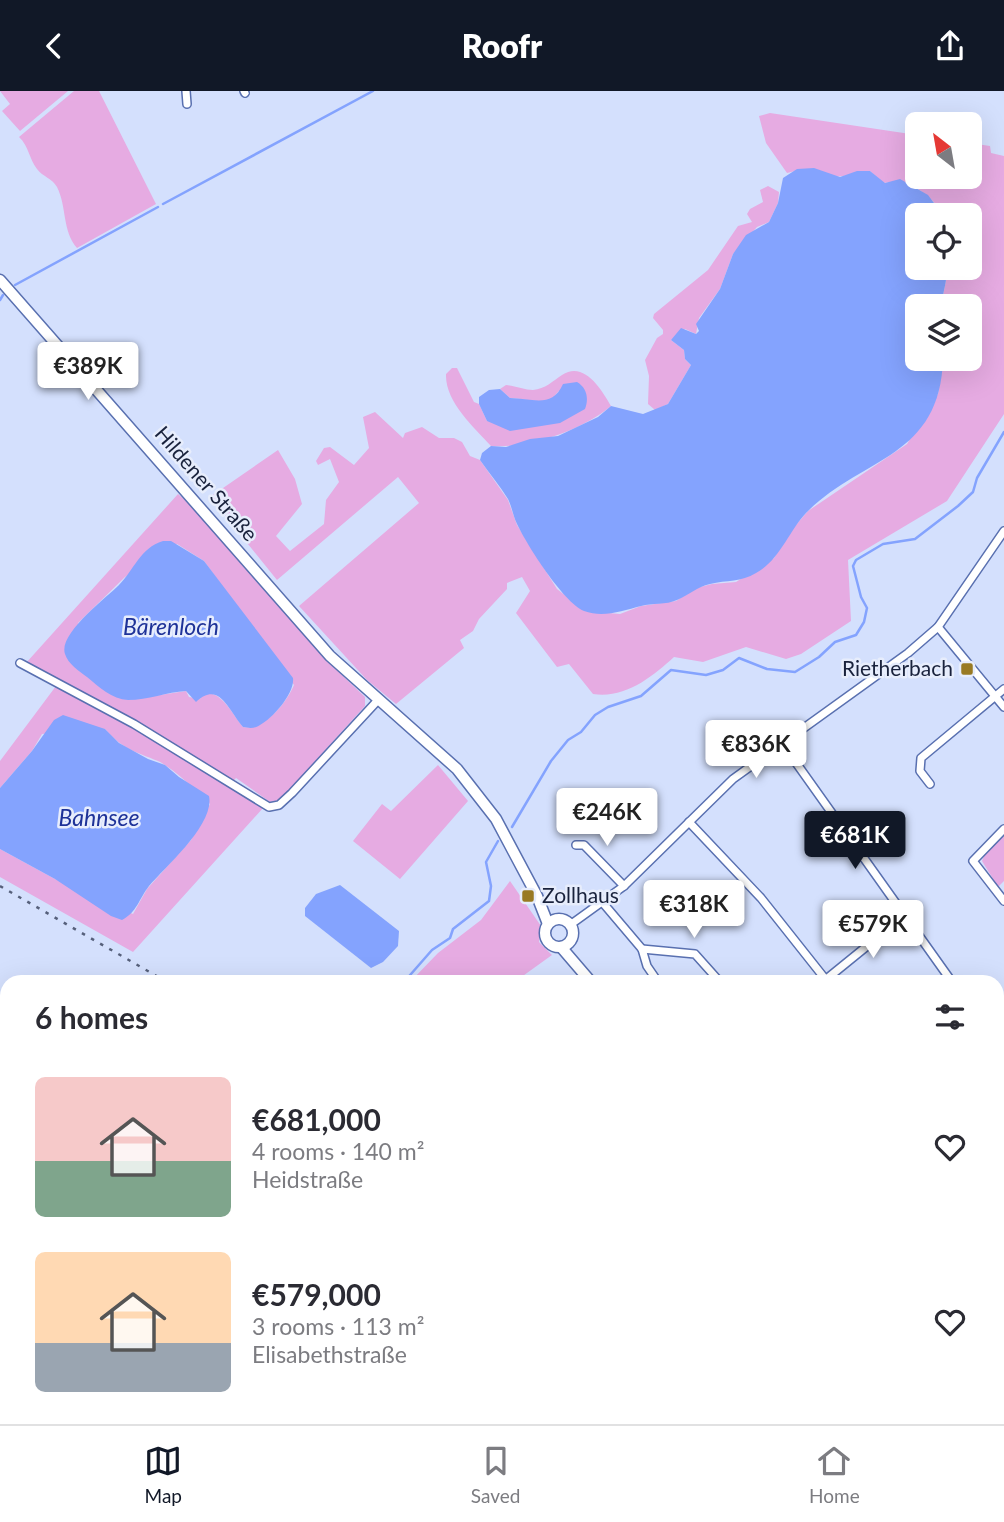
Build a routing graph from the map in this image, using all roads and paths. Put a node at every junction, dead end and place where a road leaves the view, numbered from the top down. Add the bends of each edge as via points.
1 (186, 91) edge
2 (187, 104) dead end
3 (0, 280) edge
4 (1004, 531) edge
5 (938, 627) junction
6 (20, 663) dead end
7 (1004, 689) edge
8 (996, 697) junction
9 (379, 699) junction
10 (1004, 708) edge
11 (782, 743) junction
12 (930, 784) dead end
13 (689, 822) junction
14 (1004, 829) edge
15 (576, 845) dead end
16 (624, 886) junction
17 (1004, 901) edge
18 (604, 904) junction
19 (904, 916) junction
20 (553, 922) junction
21 (570, 925) junction
22 (570, 941) junction
23 (561, 947) junction
24 (642, 949) junction
25 (582, 969) junction
26 (586, 975) edge
27 (653, 975) edge
28 (714, 975) edge
29 (820, 975) edge
30 (832, 975) edge
31 (947, 975) edge

1 - 2 street
3 - 9 main road, Hildener Straße via 330,656
4 - 5 street
5 - 8 street
5 - 11 street
6 - 9 street via 134,724 269,807 292,793
7 - 8 street
8 - 10 street
8 - 12 street via 921,758 920,771
9 - 20 main road, Hildener Straße via 457,769 496,819
11 - 13 street via 733,779
11 - 19 street
13 - 16 street
13 - 29 street via 761,898
14 - 17 street via 973,861
15 - 16 street via 584,845
16 - 18 street
18 - 21 street
18 - 24 street
19 - 30 street
19 - 31 street
20 - 21 main road
20 - 23 main road via 545,937
21 - 22 main road
22 - 23 main road
22 - 25 main road
23 - 25 main road
24 - 27 street
24 - 28 street via 695,954
25 - 26 main road

